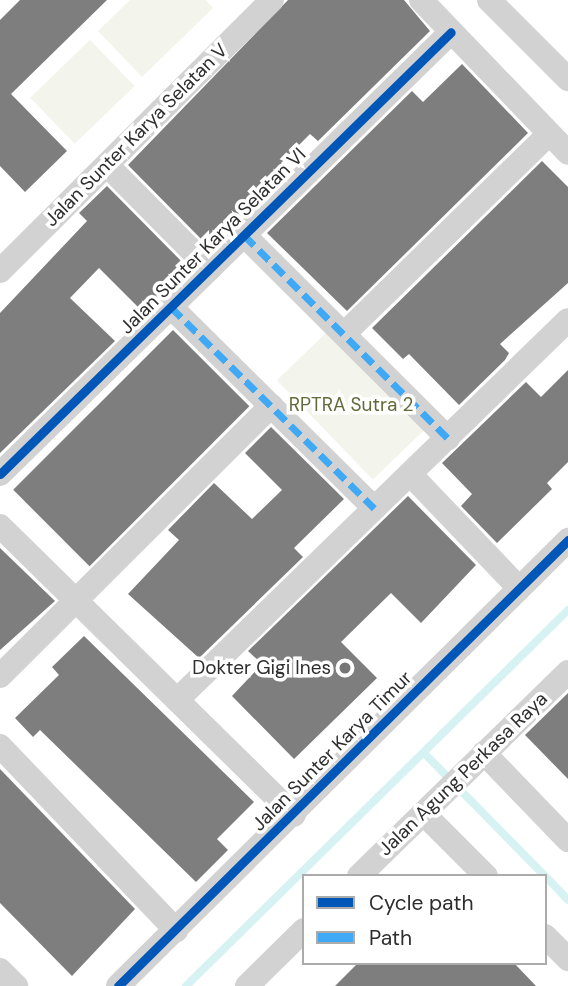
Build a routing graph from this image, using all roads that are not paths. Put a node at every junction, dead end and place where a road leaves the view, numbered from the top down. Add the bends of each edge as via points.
1 (272, 0) edge
2 (421, 0) edge
3 (489, 0) edge
4 (451, 32) junction
5 (568, 79) edge
6 (549, 134) junction
7 (568, 153) edge
8 (107, 165) junction
9 (244, 234) junction
10 (210, 268) junction
11 (0, 271) edge
12 (171, 307) junction
13 (568, 320) edge
14 (344, 334) junction
15 (271, 406) junction
16 (448, 438) junction
17 (0, 474) edge
18 (410, 474) junction
19 (374, 508) junction
20 (0, 526) edge
21 (568, 540) edge
22 (519, 587) junction
23 (77, 602) junction
24 (568, 672) edge
25 (0, 676) edge
26 (177, 700) junction
27 (0, 746) edge
28 (476, 761) junction
29 (431, 804) junction
30 (294, 815) junction
31 (568, 839) edge
32 (361, 874) edge
33 (484, 874) edge
34 (176, 930) junction
35 (302, 932) edge
36 (547, 938) edge
37 (568, 959) edge
38 (0, 971) edge
39 (16, 986) edge
40 (118, 986) edge
41 (247, 986) edge

1 - 8 street, Jalan Sunter Karya Selatan V
2 - 4 street
3 - 5 street
4 - 6 street
4 - 9 street, Jalan Sunter Karya Selatan VI
6 - 7 street
6 - 14 street
8 - 10 street
8 - 11 street, Jalan Sunter Karya Selatan V
9 - 10 street, Jalan Sunter Karya Selatan VI
9 - 14 street
10 - 12 street, Jalan Sunter Karya Selatan VI
12 - 15 street
12 - 17 street, Jalan Sunter Karya Selatan VI
13 - 16 street
14 - 16 street
15 - 19 street
15 - 23 street
16 - 18 street
18 - 19 street
18 - 22 street
19 - 26 street
20 - 23 street
21 - 22 street, Jalan Sunter Karya Timur
22 - 30 street, Jalan Sunter Karya Timur
23 - 25 street
23 - 26 street
24 - 28 street, Jalan Agung Perkasa Raya
26 - 30 street
27 - 34 street
28 - 29 street, Jalan Agung Perkasa Raya
28 - 31 street
29 - 32 street, Jalan Agung Perkasa Raya
29 - 33 street
30 - 34 street, Jalan Sunter Karya Timur
34 - 40 street, Jalan Sunter Karya Timur
35 - 41 street
36 - 37 street
38 - 39 street

